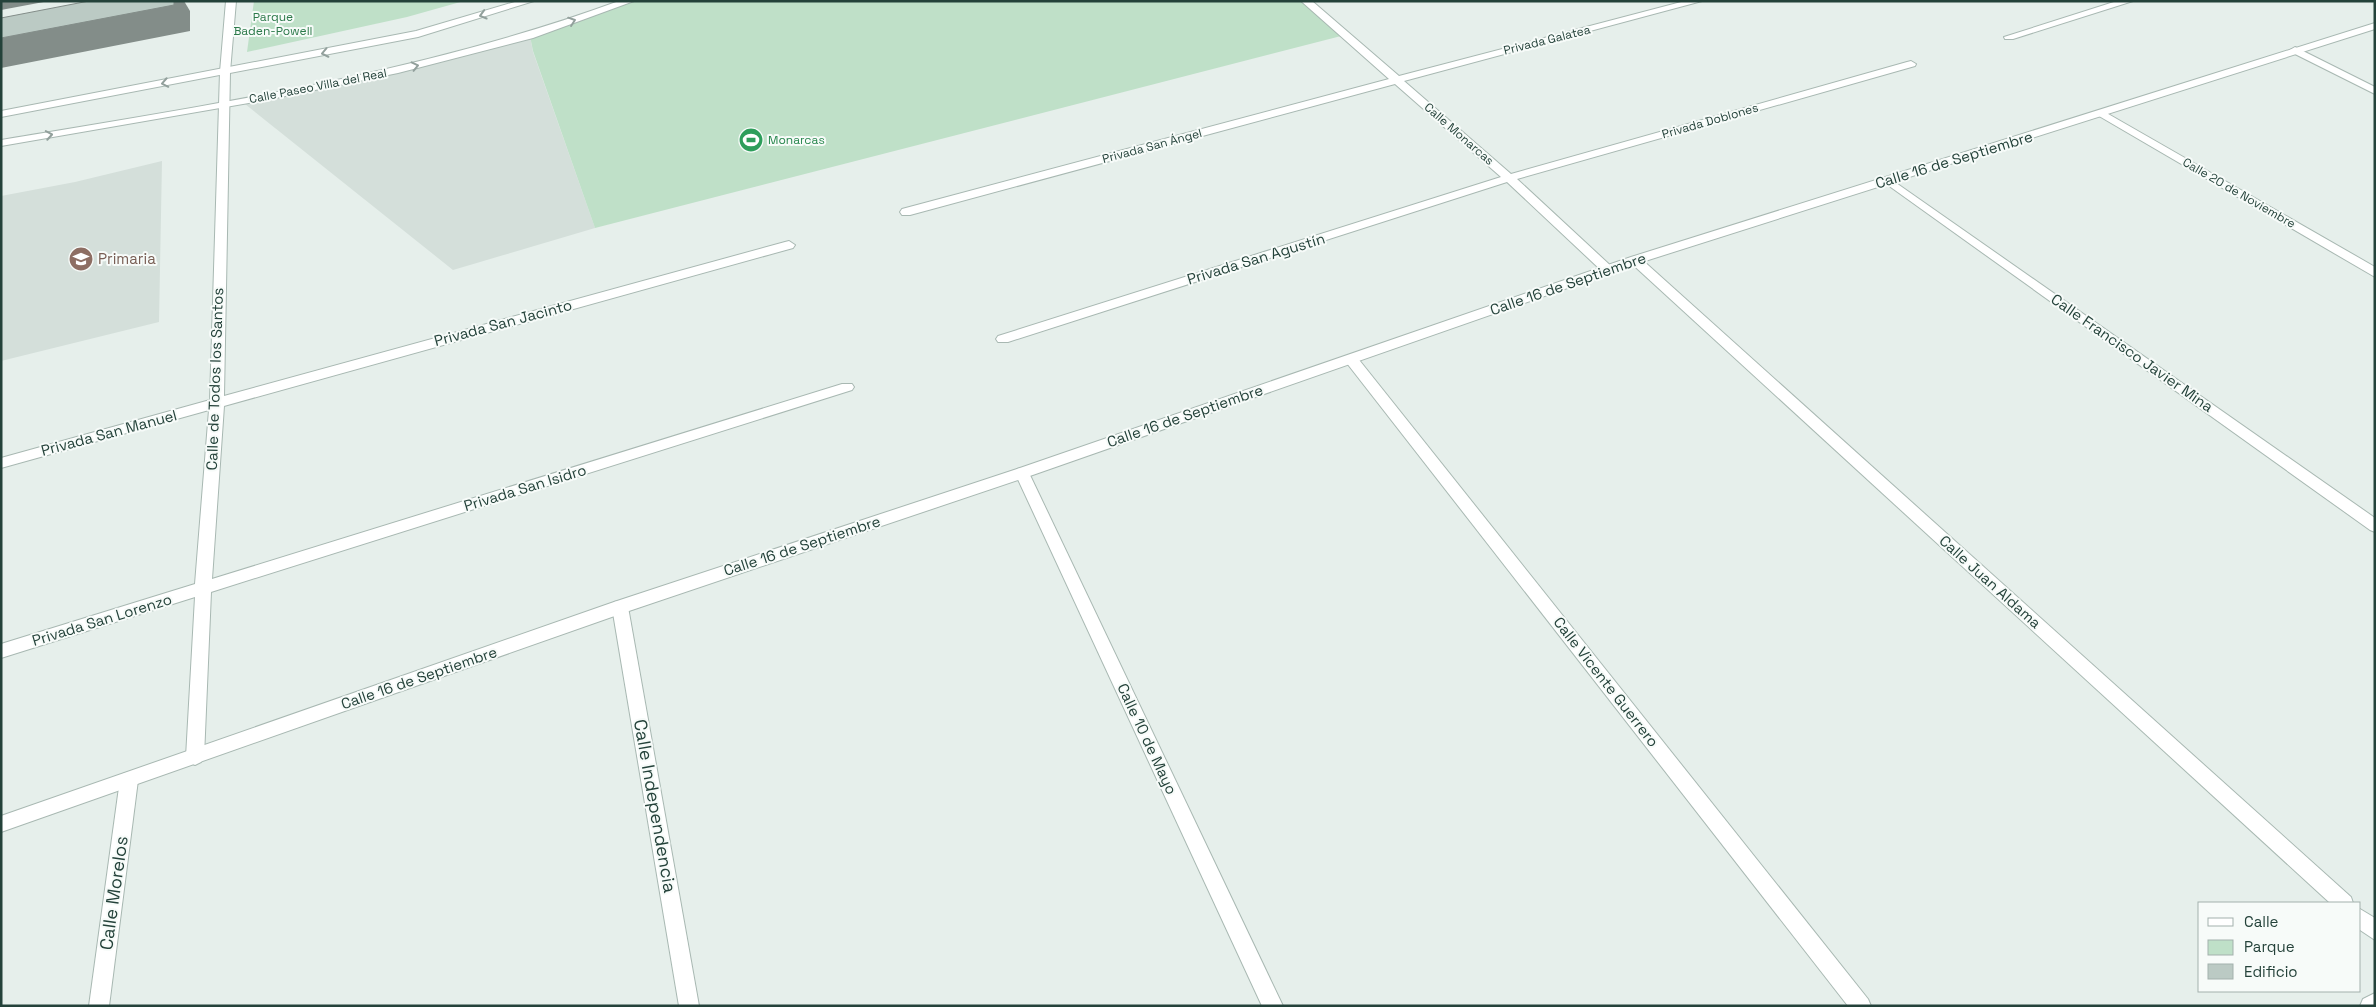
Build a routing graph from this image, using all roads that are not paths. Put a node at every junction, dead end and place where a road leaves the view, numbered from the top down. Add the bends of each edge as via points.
1 (230, 1) edge
2 (529, 1) edge
3 (629, 1) edge
4 (1306, 1) edge
5 (1697, 1) edge
6 (2128, 1) edge
7 (2375, 26) edge
8 (2009, 38) dead end
9 (2295, 50) junction
10 (1911, 64) dead end
11 (225, 72) junction
12 (1397, 80) junction
13 (2375, 91) edge
14 (224, 105) junction
15 (1, 114) edge
16 (2102, 114) junction
17 (1, 143) edge
18 (1509, 178) junction
19 (1889, 181) junction
20 (906, 212) dead end
21 (789, 245) dead end
22 (1636, 260) junction
23 (1608, 270) junction
24 (2375, 273) edge
25 (1003, 339) dead end
26 (1351, 359) junction
27 (847, 387) dead end
28 (216, 402) junction
29 (1, 462) edge
30 (1022, 473) junction
31 (2375, 526) edge
32 (203, 588) junction
33 (620, 606) junction
34 (1, 651) edge
35 (195, 757) junction
36 (129, 780) junction
37 (1, 824) edge
38 (2343, 902) edge
39 (2361, 919) edge
40 (2375, 931) edge
41 (2375, 1002) edge
42 (99, 1006) edge
43 (689, 1006) edge
44 (1273, 1006) edge
45 (1862, 1006) edge
46 (2370, 1006) edge

1 - 11 street, Calle de Todos los Santos
2 -> 11 street via 418,34
14 -> 3 street, Calle Paseo Villa del Real via 414,66 530,36
4 - 12 street, Calle Monarcas
5 - 12 street, Privada Galatea
6 - 8 street
7 - 9 street, Calle 16 de Septiembre
9 - 13 street
9 - 16 street, Calle 16 de Septiembre
10 - 18 street, Privada Doblones
11 - 14 street, Calle de Todos los Santos
11 -> 15 street
12 - 18 street, Calle Monarcas
12 - 20 street, Privada San Ángel
17 -> 14 street, Calle Paseo Villa del Real
14 - 28 street, Calle de Todos los Santos
16 - 19 street, Calle 16 de Septiembre
16 - 24 street, Calle 20 de Noviembre
18 - 23 street, Calle Monarcas
18 - 25 street, Privada San Agustín
19 - 22 street, Calle 16 de Septiembre
19 - 31 street, Calle Francisco Javier Mina
21 - 28 street, Privada San Jacinto
22 - 23 street, Calle 16 de Septiembre
22 - 38 street, Calle Juan Aldama
23 - 26 street, Calle 16 de Septiembre
26 - 30 street, Calle 16 de Septiembre
26 - 45 street, Calle Vicente Guerrero
27 - 32 street, Privada San Isidro
28 - 29 street, Privada San Manuel via 168,418
28 - 32 street, Calle de Todos los Santos
30 - 33 street, Calle 16 de Septiembre
30 - 44 street, Calle 10 de Mayo
32 - 34 street, Privada San Lorenzo
32 - 35 street, Calle de Todos los Santos
33 - 35 street, Calle 16 de Septiembre
33 - 43 street, Calle Independencia
35 - 36 street, Calle 16 de Septiembre
36 - 37 street, Calle 16 de Septiembre
36 - 42 street, Calle Morelos
39 - 40 street
41 - 46 street

